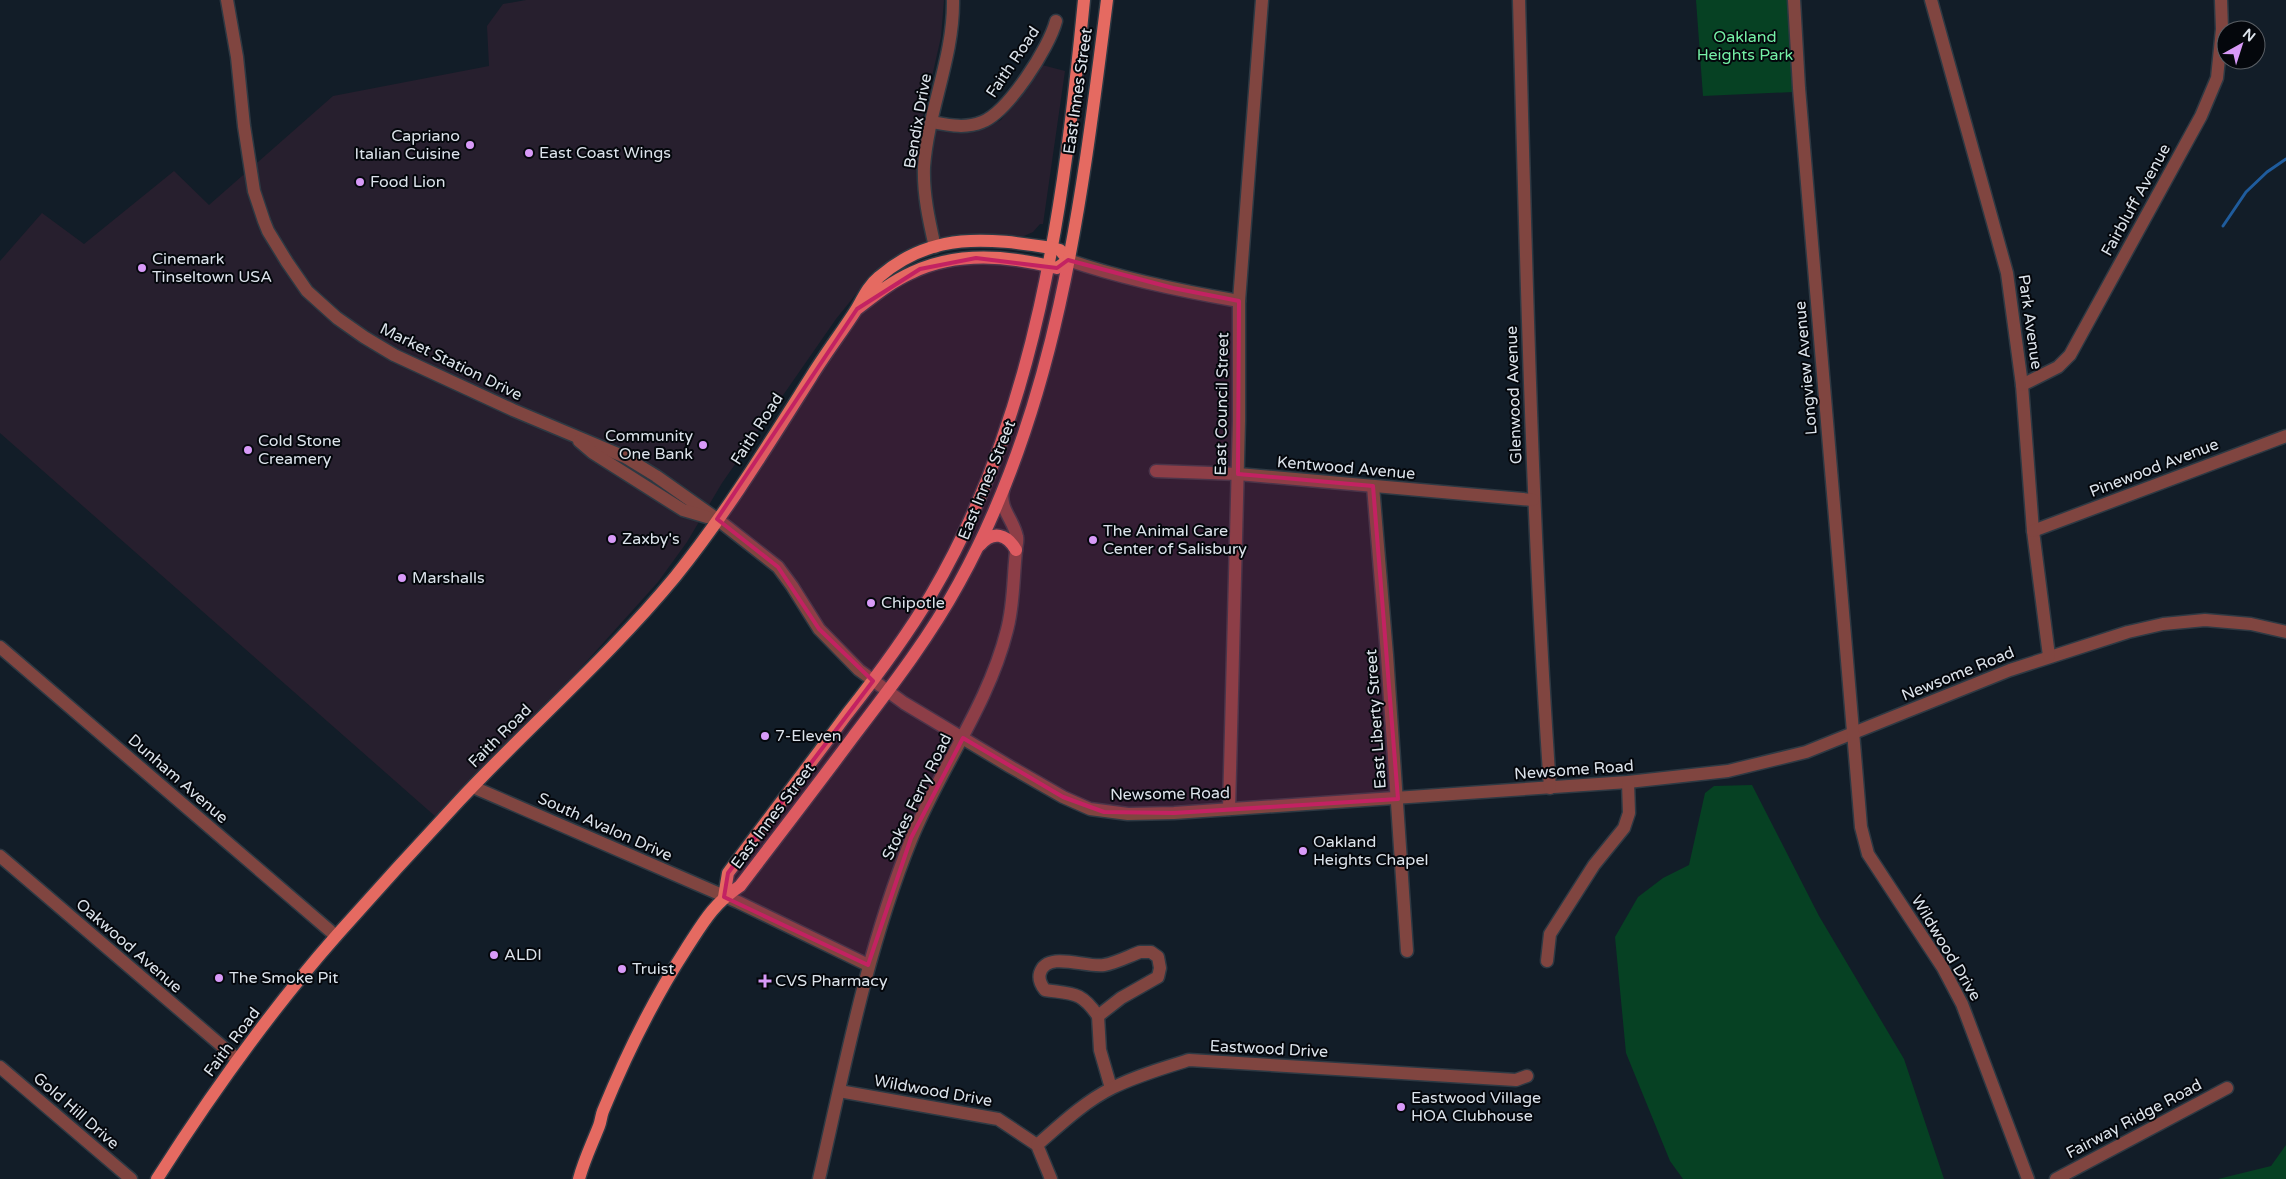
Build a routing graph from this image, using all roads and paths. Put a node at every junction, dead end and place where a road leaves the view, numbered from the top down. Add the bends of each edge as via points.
1 (227, 0) edge
2 (953, 0) edge
3 (1084, 0) edge
4 (1107, 0) edge
5 (1262, 0) edge
6 (1519, 0) edge
7 (1794, 0) edge
8 (1931, 0) edge
9 (2222, 0) edge
10 (1056, 21) dead end
11 (932, 122) junction
12 (935, 247) junction
13 (1052, 248) junction
14 (1068, 260) junction
15 (1048, 266) junction
16 (1239, 301) junction
17 (857, 309) junction
18 (2022, 385) junction
19 (2286, 436) edge
20 (1156, 471) dead end
21 (1238, 474) junction
22 (1374, 486) junction
23 (1003, 491) junction
24 (1534, 500) junction
25 (718, 520) junction
26 (2033, 531) junction
27 (1016, 550) junction
28 (976, 551) junction
29 (2286, 632) edge
30 (0, 647) edge
31 (2049, 656) junction
32 (873, 680) junction
33 (888, 692) junction
34 (1853, 734) junction
35 (963, 738) junction
36 (1628, 782) junction
37 (473, 787) junction
38 (1550, 788) junction
39 (1398, 799) junction
40 (1228, 809) junction
41 (0, 856) edge
42 (724, 897) junction
43 (336, 936) junction
44 (1407, 951) dead end
45 (1547, 961) dead end
46 (868, 964) junction
47 (1098, 1016) junction
48 (237, 1060) junction
49 (0, 1067) edge
50 (1525, 1077) dead end
51 (1111, 1088) junction
52 (2226, 1088) dead end
53 (839, 1092) junction
54 (1037, 1145) junction
55 (131, 1179) edge
56 (157, 1179) edge
57 (579, 1179) edge
58 (819, 1179) edge
59 (1051, 1179) edge
60 (2028, 1179) edge
61 (2056, 1179) edge

1 - 25 street, Market Station Drive via 254,190 268,232 307,291 364,338 394,355 572,434 593,453 683,510
2 - 11 street, Bendix Drive via 950,34
3 - 13 main road, East Innes Street
4 - 14 main road, East Innes Street
5 - 16 street, East Council Street
6 - 24 street, Glenwood Avenue
7 - 34 street, Longview Avenue
8 - 18 street, Park Avenue via 2008,273
9 - 18 street, Fairbluff Avenue via 2218,78 2201,116 2070,355 2058,367
10 - 11 street, Faith Road via 1047,47 996,114 968,126
11 - 12 street, Bendix Drive via 924,182
12 - 13 main road, Faith Road via 982,239
12 - 17 main road, Faith Road via 880,276
13 - 14 main road, Faith Road via 1060,250
13 - 15 main road, East Innes Street
14 - 15 main road, Faith Road via 1058,268
14 - 16 street, Faith Road via 1094,269
14 - 23 main road, East Innes Street via 1044,372
15 - 17 main road, Faith Road via 986,258 940,262 903,277
15 - 32 main road, East Innes Street via 1023,378 980,498 930,596
16 - 21 street, East Council Street
17 - 25 main road, Faith Road
18 - 26 street, Park Avenue
19 - 26 street, Pinewood Avenue
20 - 21 street, Kentwood Avenue
21 - 22 street, Kentwood Avenue
21 - 40 street, East Council Street
22 - 24 street, Kentwood Avenue
22 - 39 street, East Liberty Street
23 - 27 street, Stokes Ferry Road via 1003,507 1017,536
23 - 28 main road, East Innes Street
24 - 38 street, Glenwood Avenue
25 - 32 street, Market Station Drive via 778,567 822,634
25 - 37 main road, Faith Road via 656,599
26 - 31 street, Park Avenue
27 - 28 main road via 1008,540 997,535 986,539
27 - 35 street, Stokes Ferry Road via 1006,634 994,671
28 - 33 main road, East Innes Street via 940,615
29 - 31 street, Newsome Road via 2228,621 2182,621 2128,632
30 - 43 street, Dunham Avenue
31 - 34 street, Newsome Road
32 - 33 street, Newsome Road
32 - 42 main road, East Innes Street via 728,873
33 - 35 street, Newsome Road
33 - 42 main road, East Innes Street via 740,886
34 - 36 street, Newsome Road via 1806,752 1747,768
34 - 60 street, Wildwood Drive via 1861,827 1868,854 1943,968 1962,1004
35 - 40 street, Newsome Road via 1054,793 1090,809 1134,814
35 - 46 street, Stokes Ferry Road via 912,838 887,902
36 - 38 street, Newsome Road
36 - 45 street via 1628,813 1624,828 1594,865 1550,934
37 - 42 street, South Avalon Drive
37 - 43 main road, Faith Road
38 - 39 street, Newsome Road
39 - 40 street, Newsome Road
39 - 44 street, East Liberty Street
41 - 48 street, Oakwood Avenue
42 - 46 street, South Avalon Drive
42 - 57 main road, East Innes Street via 703,920 674,965 639,1030 602,1113
43 - 48 main road, Faith Road
46 - 53 street, Stokes Ferry Road
47 - 47 street via 1121,998 1158,977 1158,957 1151,952 1140,952 1104,966 1052,961 1043,966 1040,983 1045,990 1078,995
47 - 51 street via 1100,1050
48 - 56 main road, Faith Road
49 - 55 street, Gold Hill Drive
50 - 51 street, Eastwood Drive via 1516,1080 1189,1060
51 - 54 street, Eastwood Drive
52 - 61 street, Fairway Ridge Road
53 - 54 street, Wildwood Drive via 998,1119
53 - 58 street, Stokes Ferry Road
54 - 59 street

